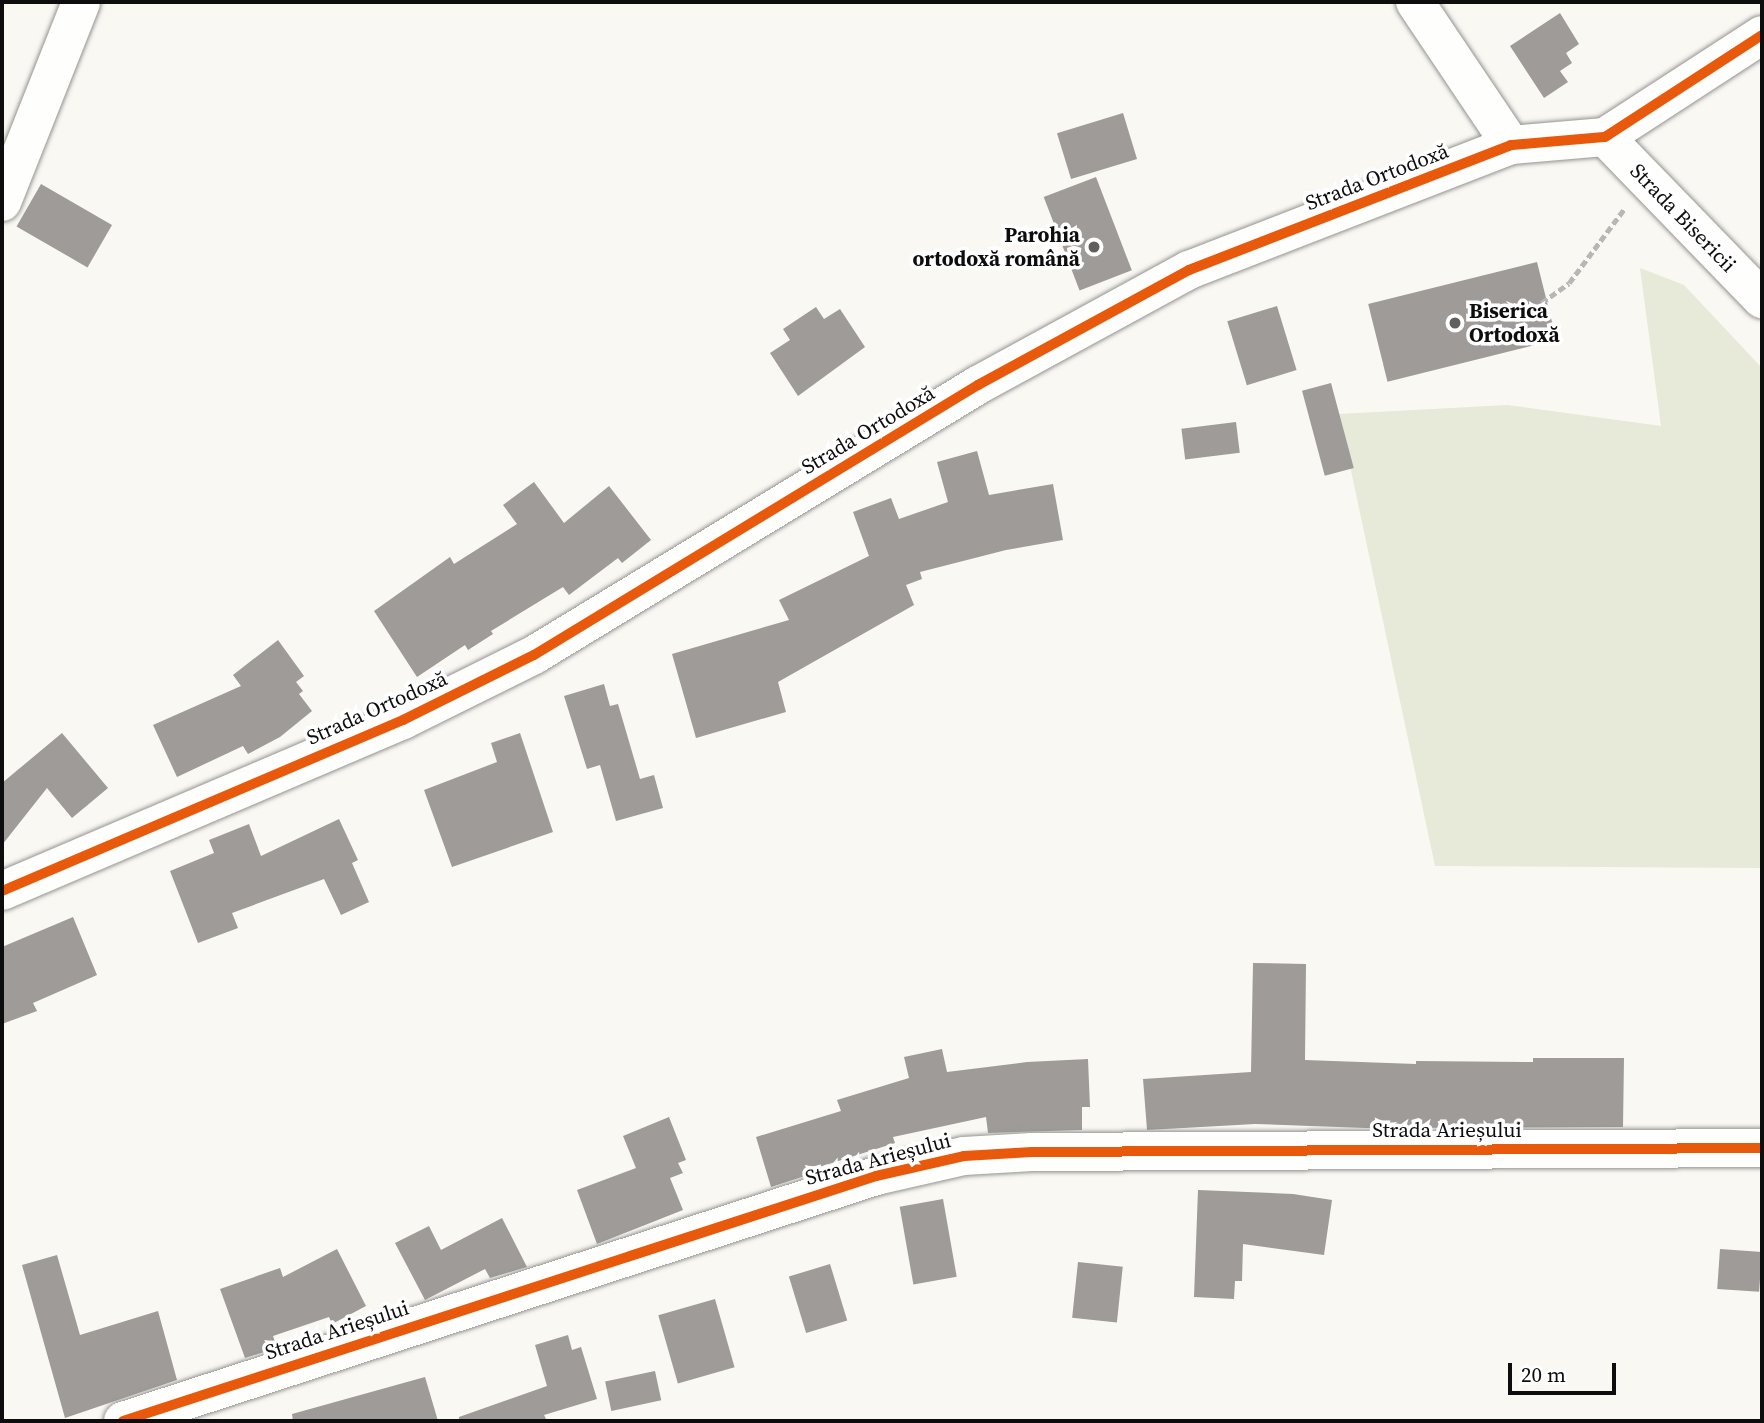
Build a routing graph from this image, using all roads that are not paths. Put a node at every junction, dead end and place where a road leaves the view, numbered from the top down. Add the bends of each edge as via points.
1 (81, 2) edge
2 (1415, 2) edge
3 (1762, 35) edge
4 (1605, 137) junction
5 (1511, 145) junction
6 (2, 202) edge
7 (1762, 299) edge
8 (2, 891) edge
9 (1762, 1148) edge
10 (123, 1421) edge

1 - 6 street
2 - 5 street
3 - 4 street, Strada Ortodoxă
4 - 5 street, Strada Ortodoxă
4 - 7 street, Strada Bisericii
5 - 8 street, Strada Ortodoxă via 1189,270 978,385 534,655 403,720
9 - 10 street, Strada Arieșului via 964,1156 876,1175

